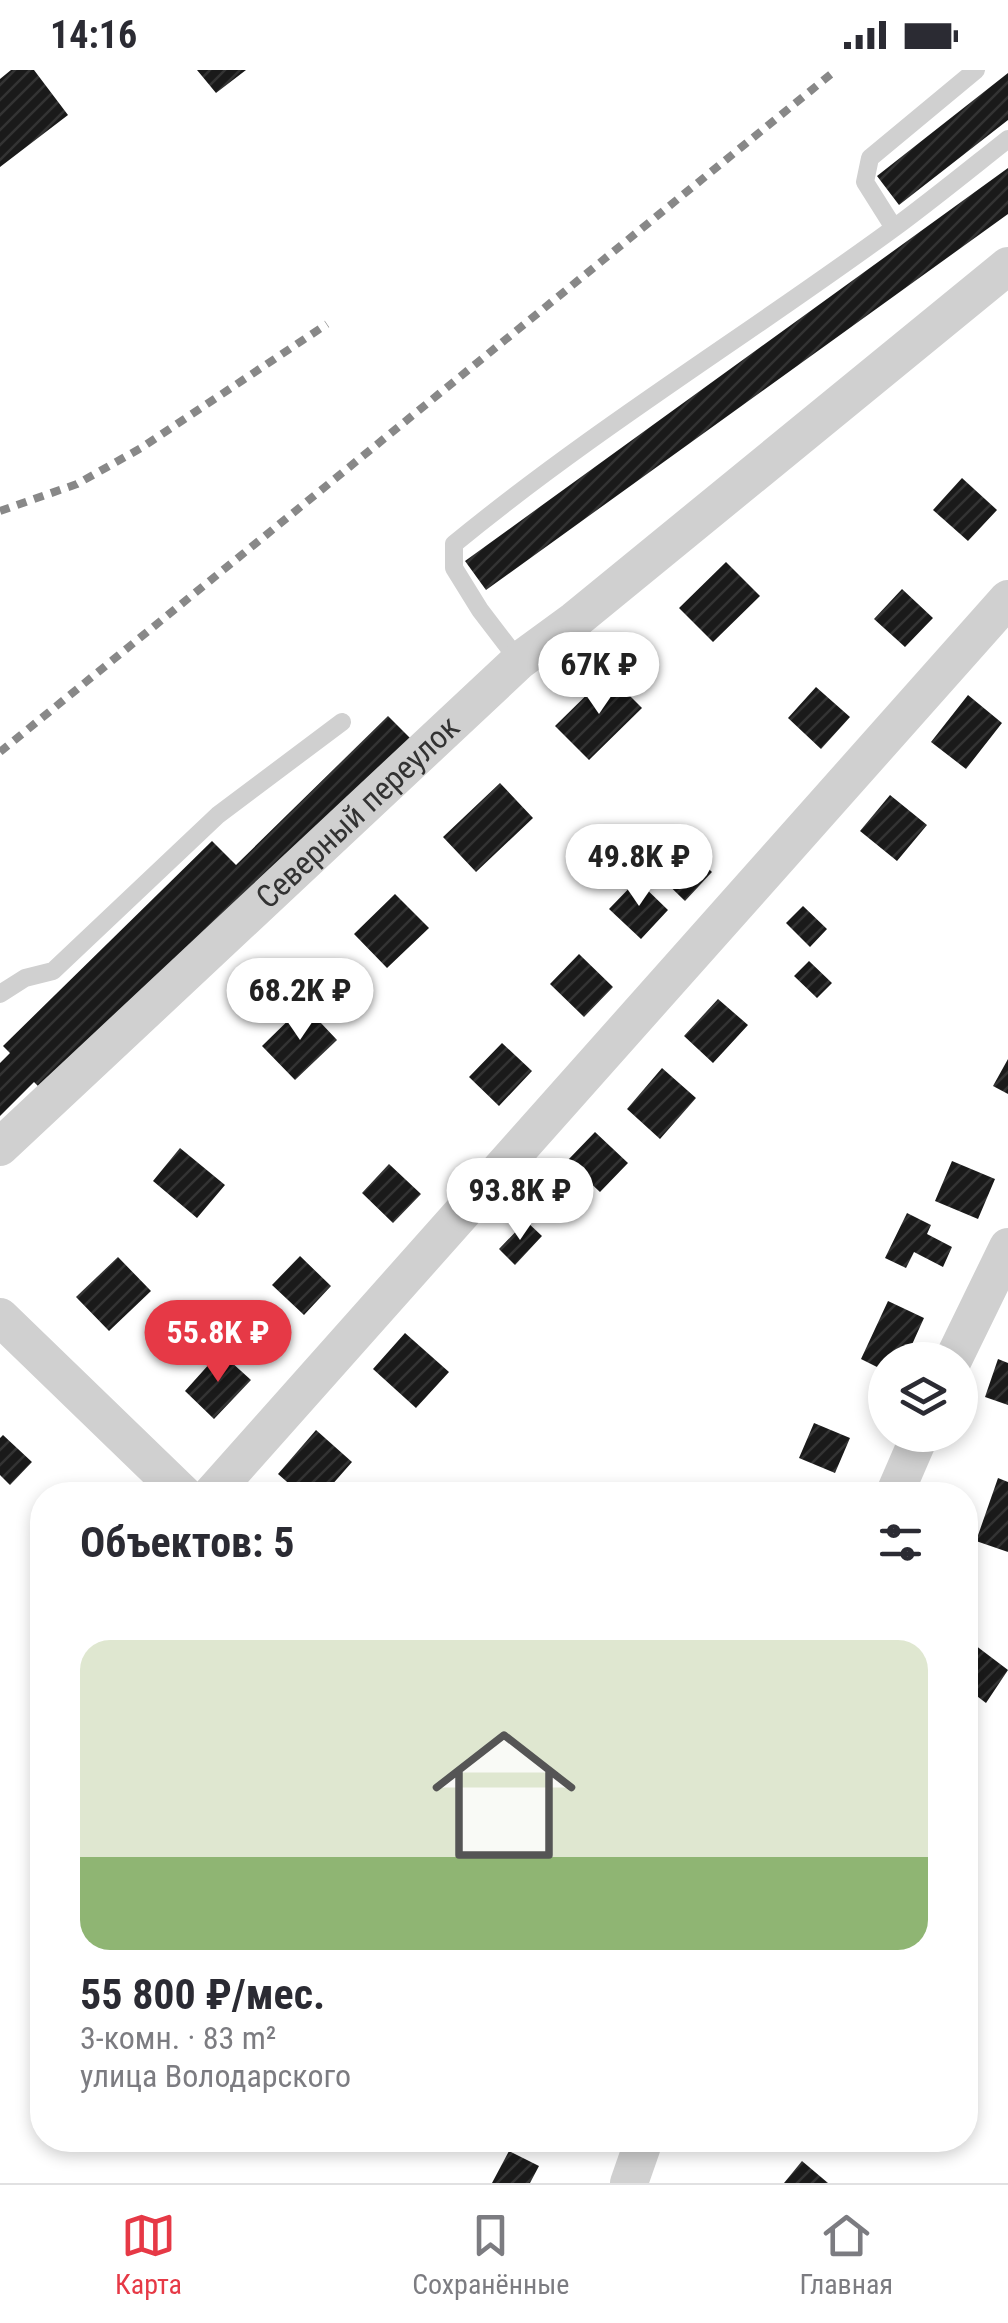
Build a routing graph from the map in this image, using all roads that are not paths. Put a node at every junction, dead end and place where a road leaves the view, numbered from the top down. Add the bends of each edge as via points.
1 (976, 70) edge
2 (1008, 139) edge
3 (894, 228) junction
4 (1008, 266) edge
5 (1008, 600) edge
6 (519, 661) junction
7 (342, 722) dead end
8 (0, 994) edge
9 (0, 1147) edge
10 (1008, 1247) edge
11 (0, 1317) edge
12 (962, 1342) edge
13 (913, 1452) edge
14 (171, 1482) edge
15 (223, 1482) edge
16 (900, 1482) edge
17 (640, 2152) edge
18 (630, 2183) edge

1 - 3 lane via 870,158 865,182
2 - 3 lane
3 - 6 lane via 454,544 454,568
4 - 6 street, Северный переулок
5 - 15 street
6 - 9 street, Северный переулок
7 - 8 lane via 218,815 53,970
10 - 12 street
11 - 14 street
13 - 16 street
17 - 18 street

